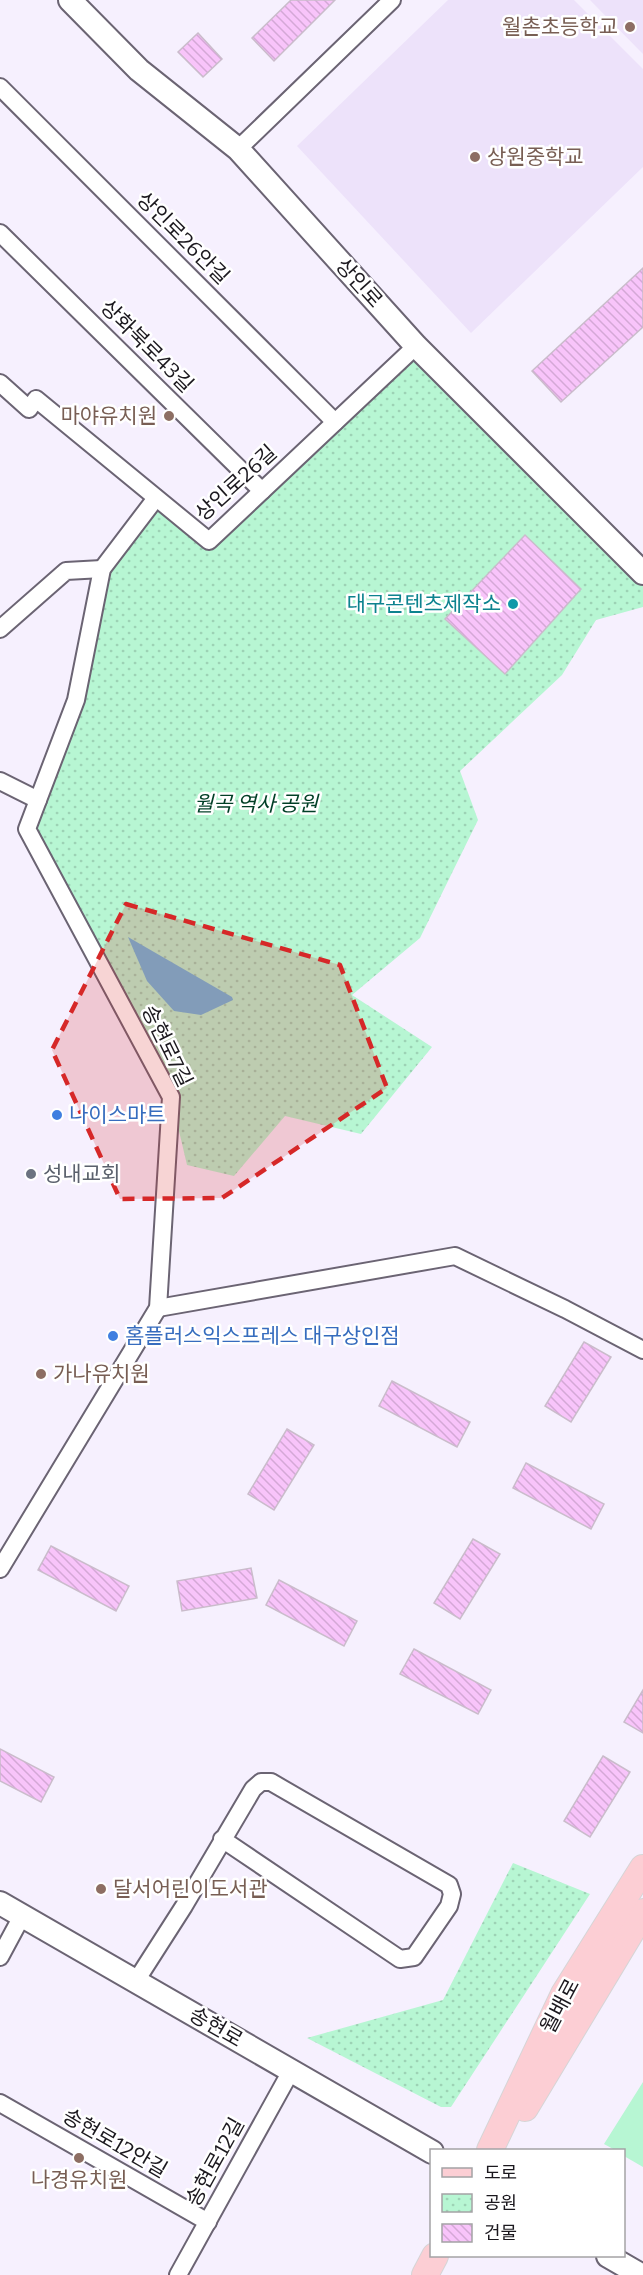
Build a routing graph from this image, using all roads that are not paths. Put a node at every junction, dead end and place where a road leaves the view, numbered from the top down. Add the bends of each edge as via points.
1 (70, 0) edge
2 (393, 0) edge
3 (0, 87) edge
4 (238, 149) junction
5 (0, 233) edge
6 (416, 346) junction
7 (0, 383) edge
8 (335, 422) junction
9 (262, 491) junction
10 (156, 498) junction
11 (102, 569) junction
12 (643, 573) edge
13 (0, 629) edge
14 (0, 782) edge
15 (38, 800) junction
16 (159, 1308) junction
17 (643, 1350) edge
18 (0, 1569) edge
19 (222, 1839) junction
20 (643, 1868) edge
21 (0, 1903) edge
22 (643, 1912) edge
23 (22, 1916) junction
24 (0, 1957) edge
25 (136, 1982) junction
26 (291, 2071) junction
27 (0, 2103) edge
28 (491, 2149) edge
29 (498, 2149) edge
30 (430, 2151) edge
31 (208, 2222) junction
32 (434, 2257) edge
33 (610, 2257) edge
34 (178, 2275) edge
35 (425, 2275) edge
36 (641, 2275) edge

1 - 4 main road, 상인로 via 139,70
2 - 4 street
3 - 8 street, 상인로26안길
4 - 6 main road, 상인로
5 - 9 street, 상화북로43길
6 - 8 street, 상인로26길
6 - 12 main road, 상인로
7 - 10 street, 상인로26길 via 29,409 36,399
8 - 9 street, 상인로26길
9 - 10 street, 상인로26길 via 209,541
10 - 11 street, 송현로7길
11 - 13 street via 66,571
11 - 15 street, 송현로7길 via 76,700
14 - 15 street
15 - 16 street, 송현로7길 via 27,829 171,1097
16 - 17 street via 455,1256
16 - 18 street, 송현로7길
19 - 19 street via 253,1790 261,1782 271,1782 449,1886 449,1906 414,1957 400,1959
19 - 25 street
20 - 28 main road, 월배로 via 564,1994
21 - 23 main road, 송현로
22 - 29 main road, 월배로
23 - 24 street
23 - 25 main road, 송현로
25 - 26 main road, 송현로
26 - 30 main road, 송현로
26 - 31 street, 송현로12길
27 - 31 street, 송현로12안길
31 - 34 street, 송현로12길
32 - 35 main road
33 - 36 main road

